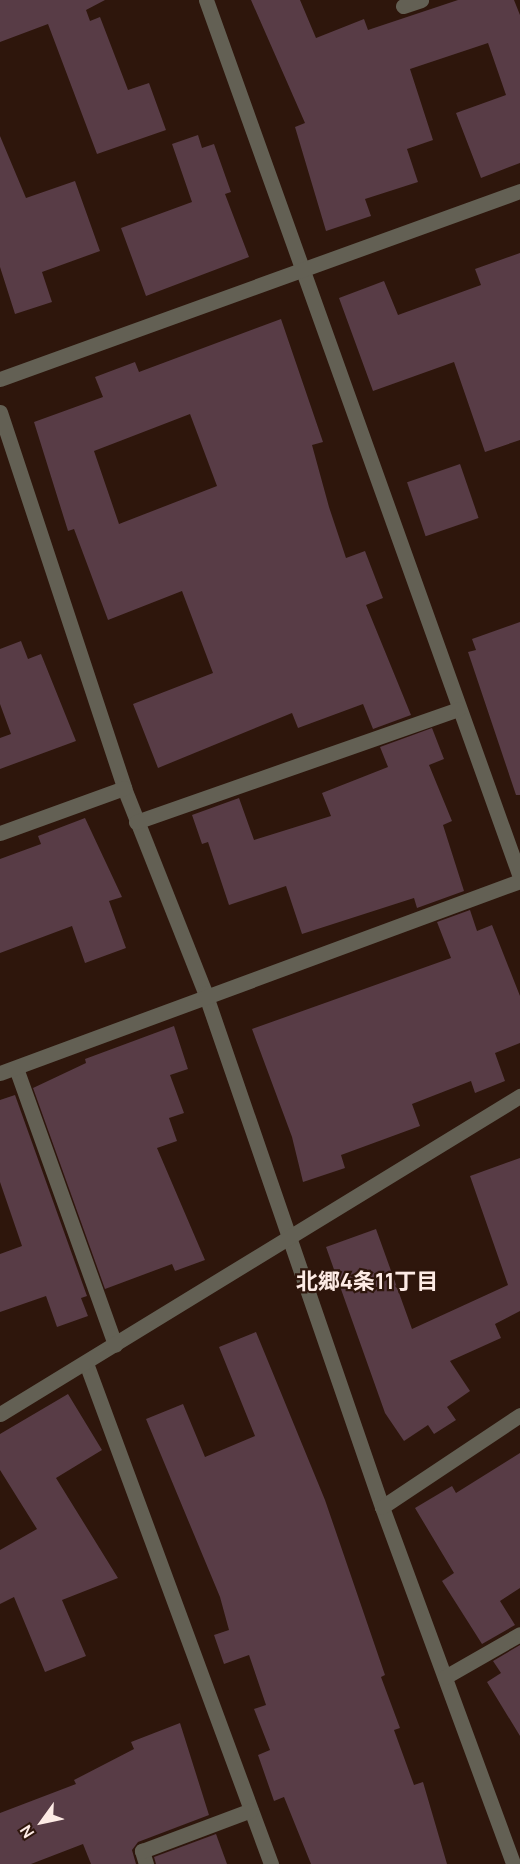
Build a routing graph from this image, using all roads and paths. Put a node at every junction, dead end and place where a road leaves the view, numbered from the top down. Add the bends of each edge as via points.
1 (206, 0) edge
2 (421, 0) edge
3 (403, 6) dead end
4 (520, 191) edge
5 (303, 268) junction
6 (0, 379) edge
7 (0, 412) edge
8 (458, 710) junction
9 (124, 788) junction
10 (136, 822) junction
11 (0, 833) edge
12 (520, 879) edge
13 (205, 993) junction
14 (16, 1068) junction
15 (0, 1073) edge
16 (520, 1096) edge
17 (287, 1235) junction
18 (115, 1345) junction
19 (86, 1363) junction
20 (0, 1414) edge
21 (520, 1415) edge
22 (382, 1508) junction
23 (520, 1634) edge
24 (444, 1677) junction
25 (251, 1810) junction
26 (147, 1864) edge
27 (271, 1864) edge
28 (513, 1864) edge

1 - 5 street
2 - 3 street
4 - 5 street
5 - 6 street
5 - 8 street
7 - 9 street
8 - 10 street
8 - 12 street
9 - 10 street
9 - 11 street
10 - 13 street
12 - 13 street
13 - 14 street
13 - 17 street
14 - 15 street
14 - 18 street
16 - 17 street
17 - 18 street
17 - 22 street
18 - 19 street
19 - 20 street
19 - 25 street
21 - 22 street
22 - 24 street
23 - 24 street
24 - 28 street
25 - 26 street via 142,1851
25 - 27 street

